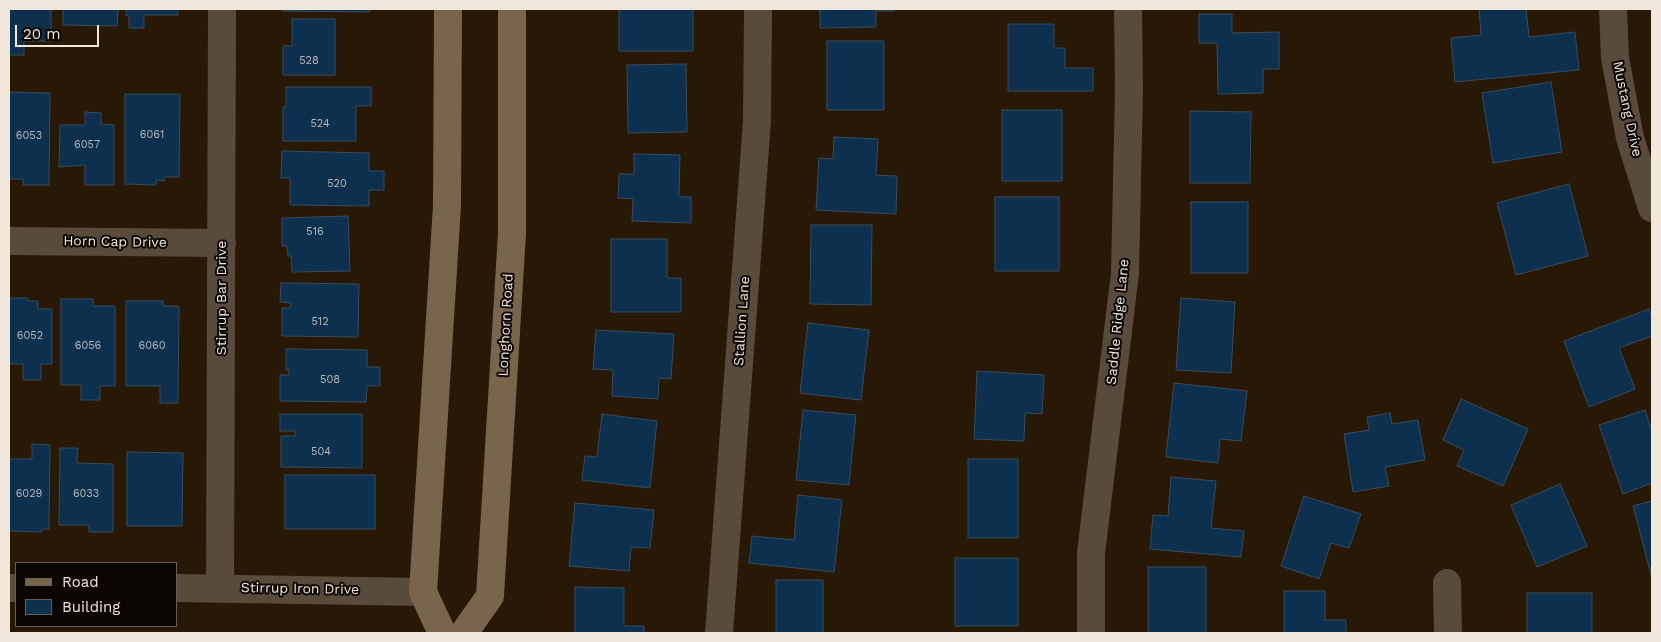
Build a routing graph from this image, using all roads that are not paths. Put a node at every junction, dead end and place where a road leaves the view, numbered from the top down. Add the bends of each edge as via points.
1 (222, 9) edge
2 (448, 9) edge
3 (512, 9) edge
4 (758, 9) edge
5 (1128, 9) edge
6 (1613, 9) edge
7 (1652, 208) edge
8 (9, 241) edge
9 (222, 243) junction
10 (1448, 583) dead end
11 (178, 588) edge
12 (220, 588) junction
13 (423, 592) junction
14 (442, 633) edge
15 (464, 633) edge
16 (719, 633) edge
17 (1091, 633) edge
18 (1448, 633) edge

1 - 9 street, Stirrup Bar Drive
2 - 13 main road via 447,205
3 - 15 main road, Longhorn Road via 512,233 490,596
4 - 16 street, Stallion Lane via 757,121
5 - 17 street, Saddle Ridge Lane via 1125,273 1091,553
6 - 7 street, Mustang Drive via 1615,58 1630,138
8 - 9 street, Horn Cap Drive
9 - 12 street, Stirrup Bar Drive
10 - 18 street
11 - 12 street, Stirrup Iron Drive
12 - 13 street, Stirrup Iron Drive
13 - 14 main road

